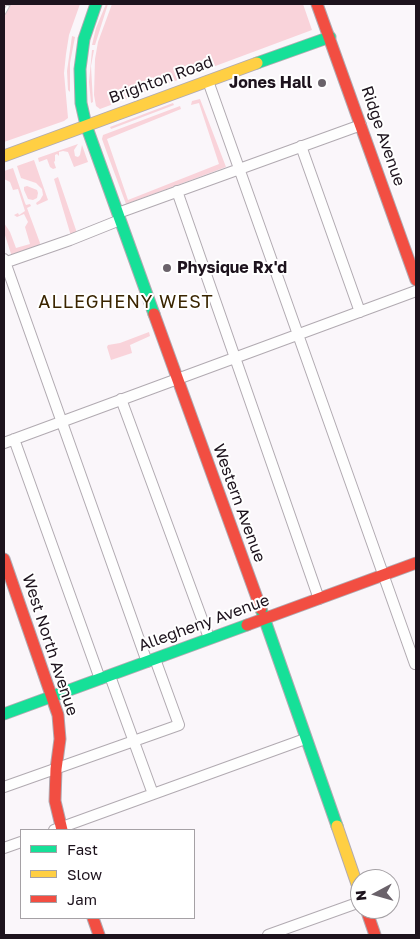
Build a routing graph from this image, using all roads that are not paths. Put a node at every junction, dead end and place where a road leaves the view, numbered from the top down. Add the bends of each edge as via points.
1 (96, 4) edge
2 (317, 4) edge
3 (330, 37) junction
4 (208, 81) junction
5 (86, 125) junction
6 (361, 125) junction
7 (301, 146) junction
8 (4, 156) edge
9 (239, 169) junction
10 (177, 191) junction
11 (119, 216) junction
12 (4, 261) edge
13 (416, 280) edge
14 (416, 291) edge
15 (360, 312) junction
16 (298, 335) junction
17 (234, 358) junction
18 (177, 379) junction
19 (121, 399) junction
20 (62, 422) junction
21 (14, 439) junction
22 (4, 443) edge
23 (4, 559) edge
24 (416, 563) edge
25 (384, 575) junction
26 (319, 599) junction
27 (264, 618) junction
28 (209, 638) junction
29 (151, 660) junction
30 (415, 664) edge
31 (105, 677) junction
32 (52, 696) junction
33 (5, 710) edge
34 (305, 739) junction
35 (134, 742) junction
36 (56, 769) junction
37 (4, 787) edge
38 (153, 794) junction
39 (59, 829) edge
40 (20, 842) edge
41 (4, 848) edge
42 (351, 869) edge
43 (350, 906) edge
44 (93, 919) edge
45 (369, 919) edge
46 (99, 935) edge
47 (268, 935) edge
48 (375, 935) edge

1 - 5 main road, Western Avenue via 81,53 80,92
2 - 3 main road, Ridge Avenue
3 - 4 main road, Brighton Road
3 - 6 main road, Ridge Avenue
4 - 5 main road, Brighton Road
4 - 9 street
5 - 8 main road, Brighton Road
5 - 11 main road, Western Avenue
6 - 7 street
6 - 13 main road, Ridge Avenue
7 - 9 street
7 - 15 street
9 - 10 street
9 - 16 street
10 - 11 street
10 - 17 street
11 - 12 street via 70,240
11 - 18 main road, Western Avenue
12 - 20 street
14 - 15 street
15 - 16 street
16 - 17 street
16 - 25 street
17 - 18 street
17 - 26 street
18 - 19 street
18 - 27 main road, Western Avenue
19 - 20 street
19 - 28 street
20 - 21 street
20 - 29 street
21 - 22 street
21 - 31 street
23 - 32 main road, West North Avenue
24 - 25 main road, Allegheny Avenue
25 - 26 main road, Allegheny Avenue
25 - 30 street
26 - 27 main road, Allegheny Avenue
27 - 28 main road, Allegheny Avenue
27 - 34 main road, Western Avenue
28 - 29 main road, Allegheny Avenue
29 - 31 main road, Allegheny Avenue
29 - 35 street via 179,725
31 - 32 main road, Allegheny Avenue
31 - 35 street
32 - 33 main road, Allegheny Avenue
32 - 36 main road, West North Avenue via 60,727
34 - 38 street
34 - 42 main road, Western Avenue
35 - 36 street
35 - 38 street
36 - 37 street
36 - 39 main road, West North Avenue via 55,801
38 - 39 street
40 - 41 street
43 - 47 street
44 - 46 main road
45 - 48 main road

